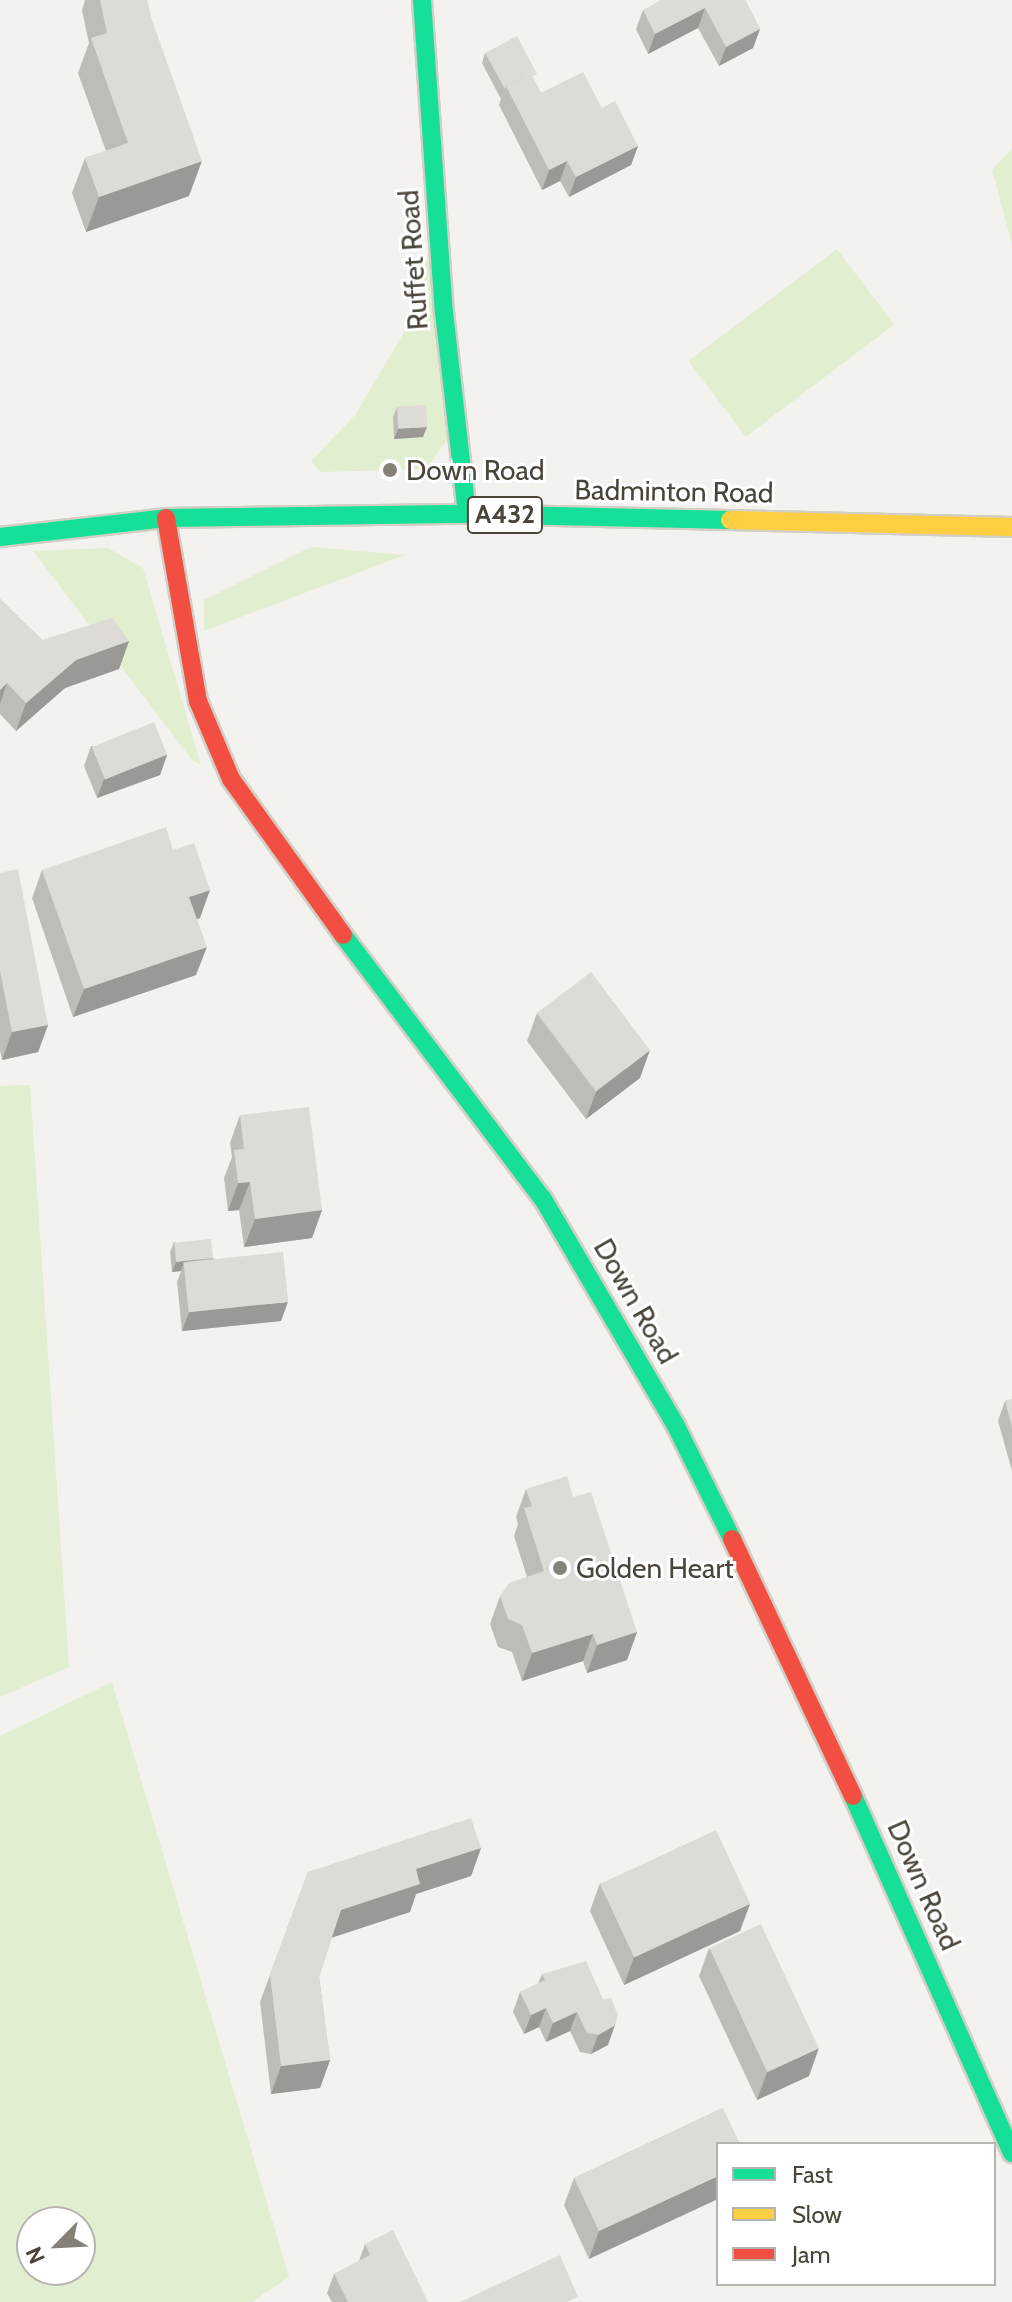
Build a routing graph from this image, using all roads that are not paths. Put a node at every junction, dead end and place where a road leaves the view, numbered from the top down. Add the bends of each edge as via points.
1 (422, 0) edge
2 (467, 514) junction
3 (166, 518) junction
4 (1012, 527) edge
5 (0, 537) edge
6 (1012, 2153) edge

1 - 2 street, Ruffet Road via 444,312
2 - 3 street, Badminton Road / A432
2 - 4 street, Badminton Road / A432
3 - 5 street, Badminton Road / A432
3 - 6 street, Down Road via 198,701 231,779 257,822 543,1199 676,1426 803,1684

